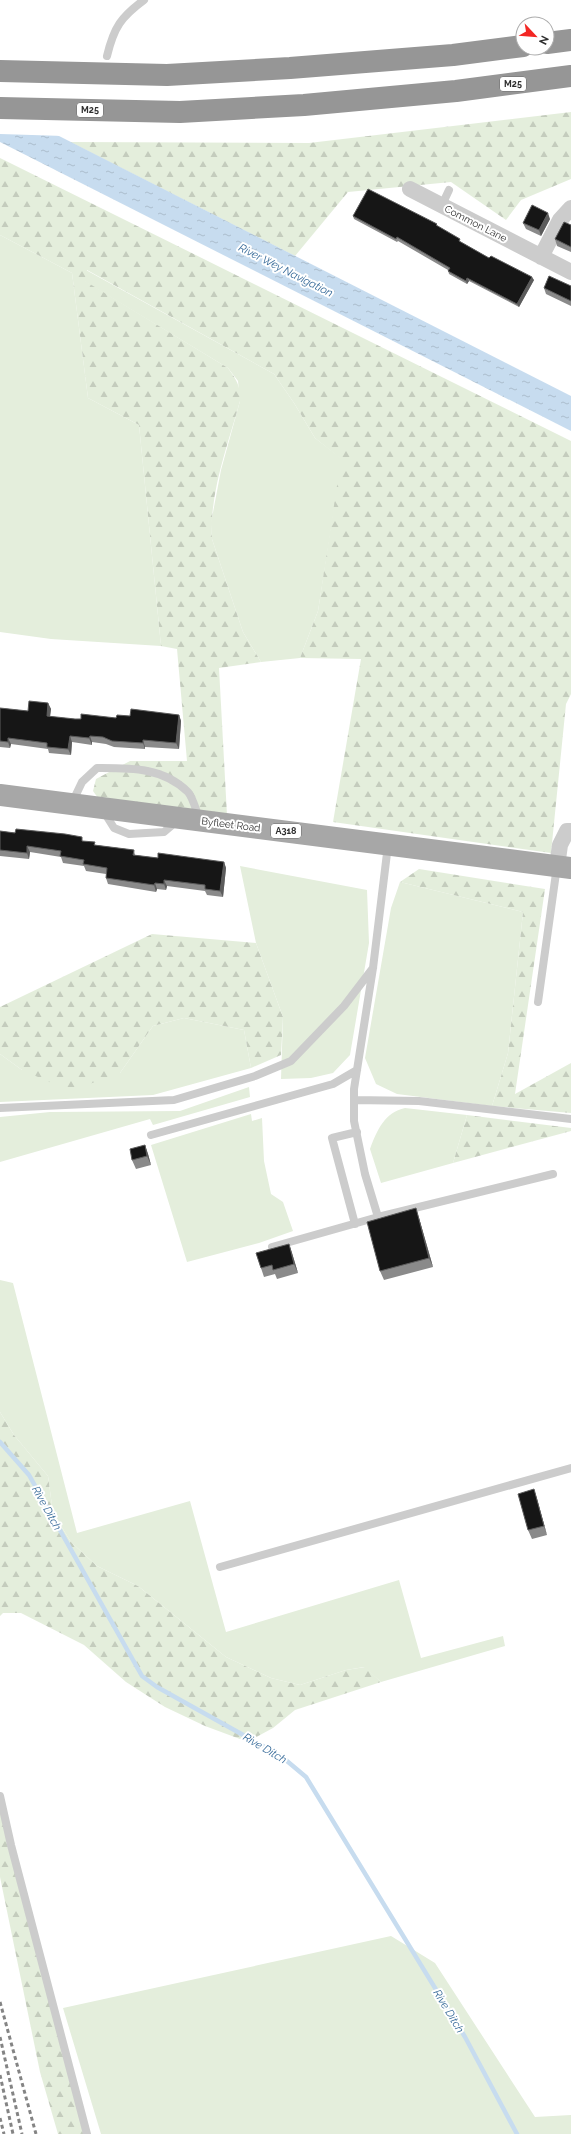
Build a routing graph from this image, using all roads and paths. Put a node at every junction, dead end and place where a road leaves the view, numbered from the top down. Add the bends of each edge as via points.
1 (144, 0) edge
2 (571, 40) edge
3 (555, 42) edge
4 (515, 47) edge
5 (107, 56) dead end
6 (0, 72) edge
7 (571, 76) edge
8 (0, 108) edge
9 (410, 189) dead end
10 (449, 190) dead end
11 (442, 205) junction
12 (571, 208) edge
13 (541, 257) junction
14 (571, 272) edge
15 (0, 795) edge
16 (72, 804) junction
17 (190, 819) junction
18 (571, 831) edge
19 (388, 845) junction
20 (564, 867) edge
21 (373, 968) junction
22 (538, 1002) dead end
23 (357, 1070) junction
24 (354, 1100) junction
25 (0, 1108) edge
26 (571, 1119) edge
27 (357, 1132) junction
28 (151, 1135) dead end
29 (553, 1174) dead end
30 (378, 1217) junction
31 (355, 1224) junction
32 (272, 1247) edge
33 (571, 1468) edge
34 (220, 1567) dead end
35 (0, 1796) edge
36 (87, 2134) edge

1 - 5 lane via 127,13 112,35
2 - 3 highway
4 - 6 highway via 306,67 167,75
7 - 8 highway, M25 via 456,91 304,105 180,112
9 - 11 street, Common Lane
10 - 11 lane
11 - 13 street, Common Lane
12 - 13 street via 560,220
13 - 14 street, Common Lane
15 - 16 main road, Byfleet Road / A318
16 - 17 main road, Byfleet Road / A318
16 - 17 lane via 82,782 98,768 140,768 170,779 188,793
17 - 19 main road, Byfleet Road / A318
18 - 20 street via 568,831 560,845
19 - 20 main road, Byfleet Road / A318
19 - 21 lane
20 - 22 lane
21 - 23 lane
21 - 25 lane via 344,1006 291,1061 255,1076 174,1100
23 - 24 lane
23 - 28 lane via 333,1084
24 - 26 lane via 419,1101
24 - 27 lane
27 - 30 lane via 365,1174
27 - 31 lane via 332,1138
29 - 30 lane
30 - 31 lane
31 - 32 lane
33 - 34 lane
35 - 36 lane via 10,1845

